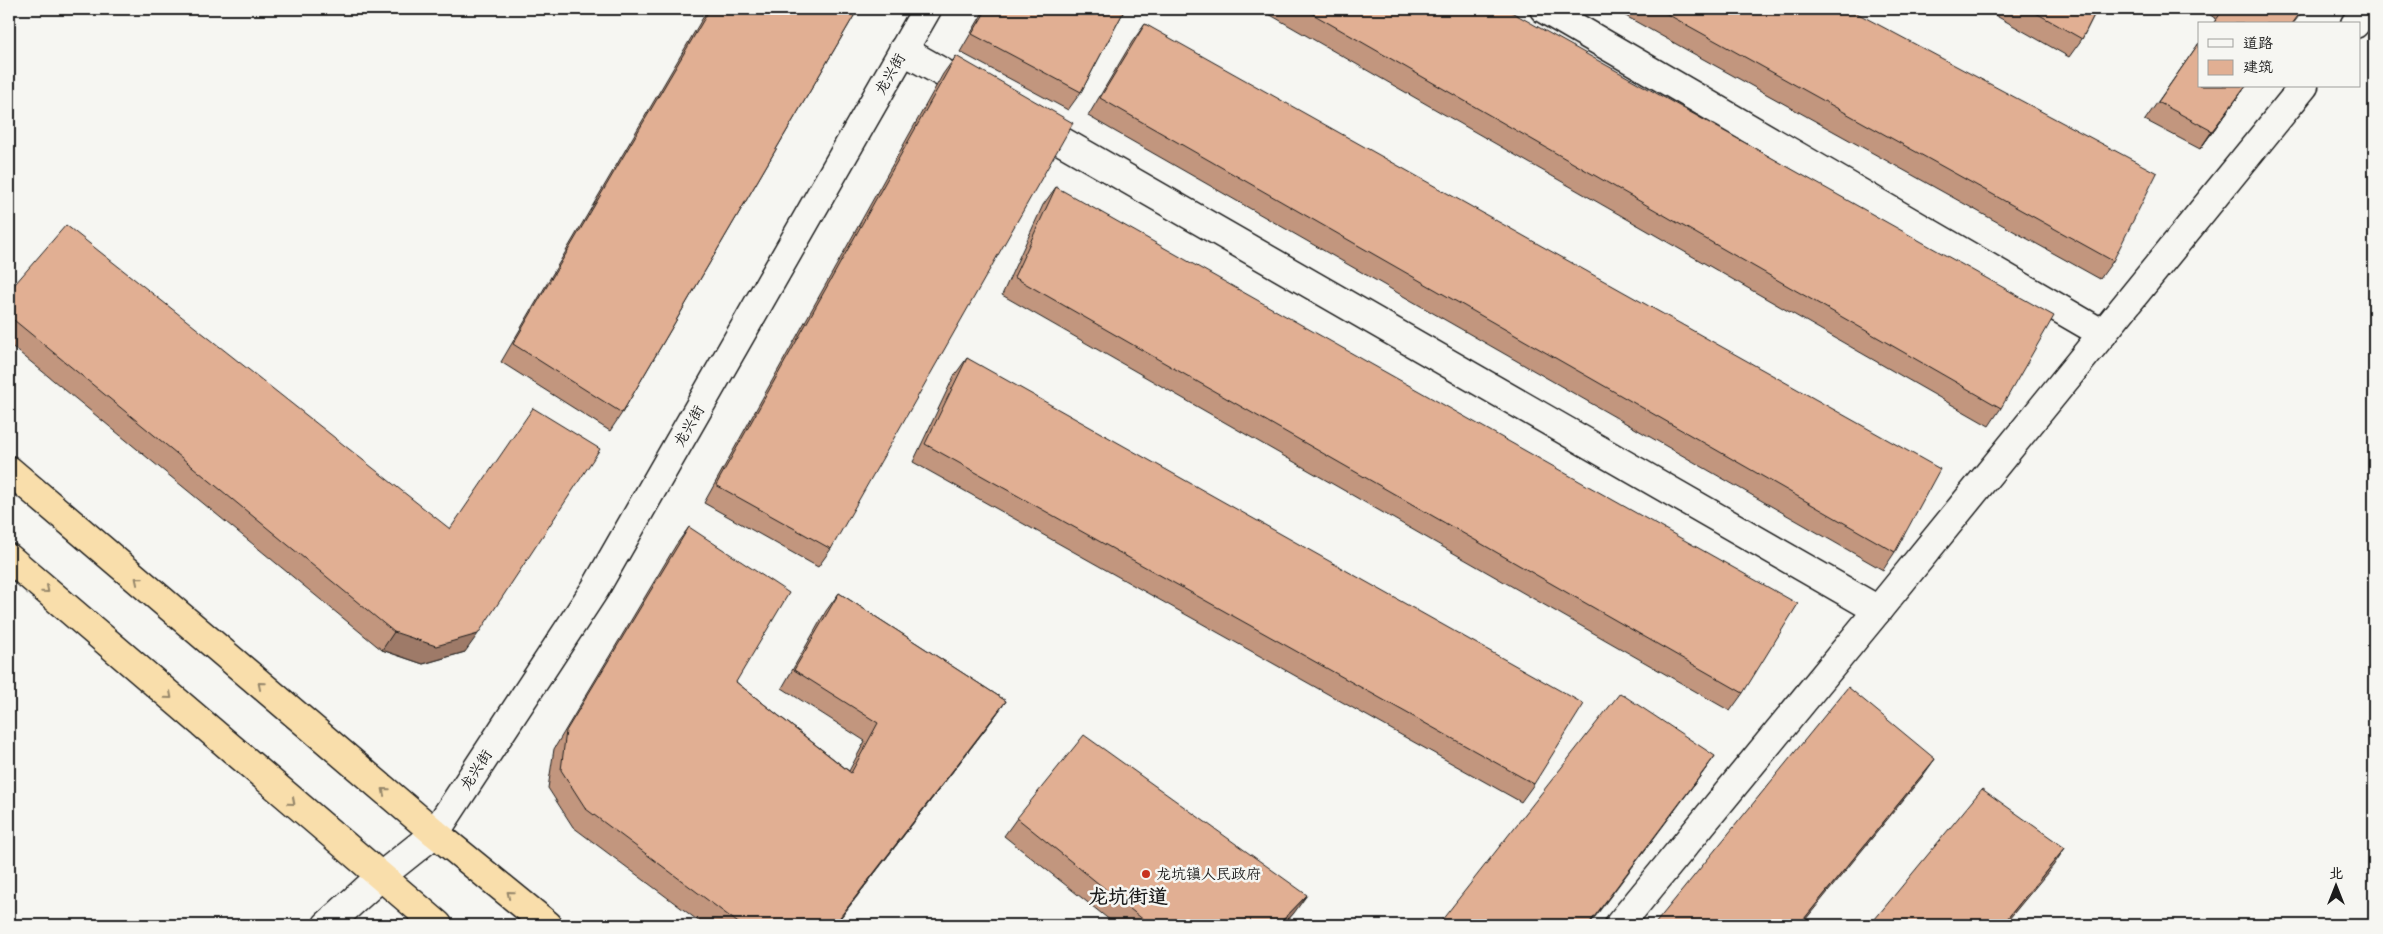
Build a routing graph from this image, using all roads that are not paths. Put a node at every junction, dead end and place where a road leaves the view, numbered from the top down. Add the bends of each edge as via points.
1 (927, 9) edge
2 (1544, 9) edge
3 (2367, 9) edge
4 (2357, 22) edge
5 (903, 50) junction
6 (2302, 88) edge
7 (2103, 334) junction
8 (9, 470) edge
9 (9, 558) edge
10 (1878, 610) junction
11 (435, 833) junction
12 (380, 877) junction
13 (327, 925) edge
14 (438, 925) edge
15 (548, 925) edge
16 (1618, 925) edge

1 - 5 street, 龙兴街
2 - 7 street
3 - 4 street
5 - 10 street
5 - 11 street, 龙兴街 via 595,589
6 - 7 street
7 - 10 street
11 -> 8 highway
9 -> 12 highway
10 - 16 street
11 - 12 street, 龙兴街
15 -> 11 highway
12 - 13 street, 龙兴街
12 - 14 highway

